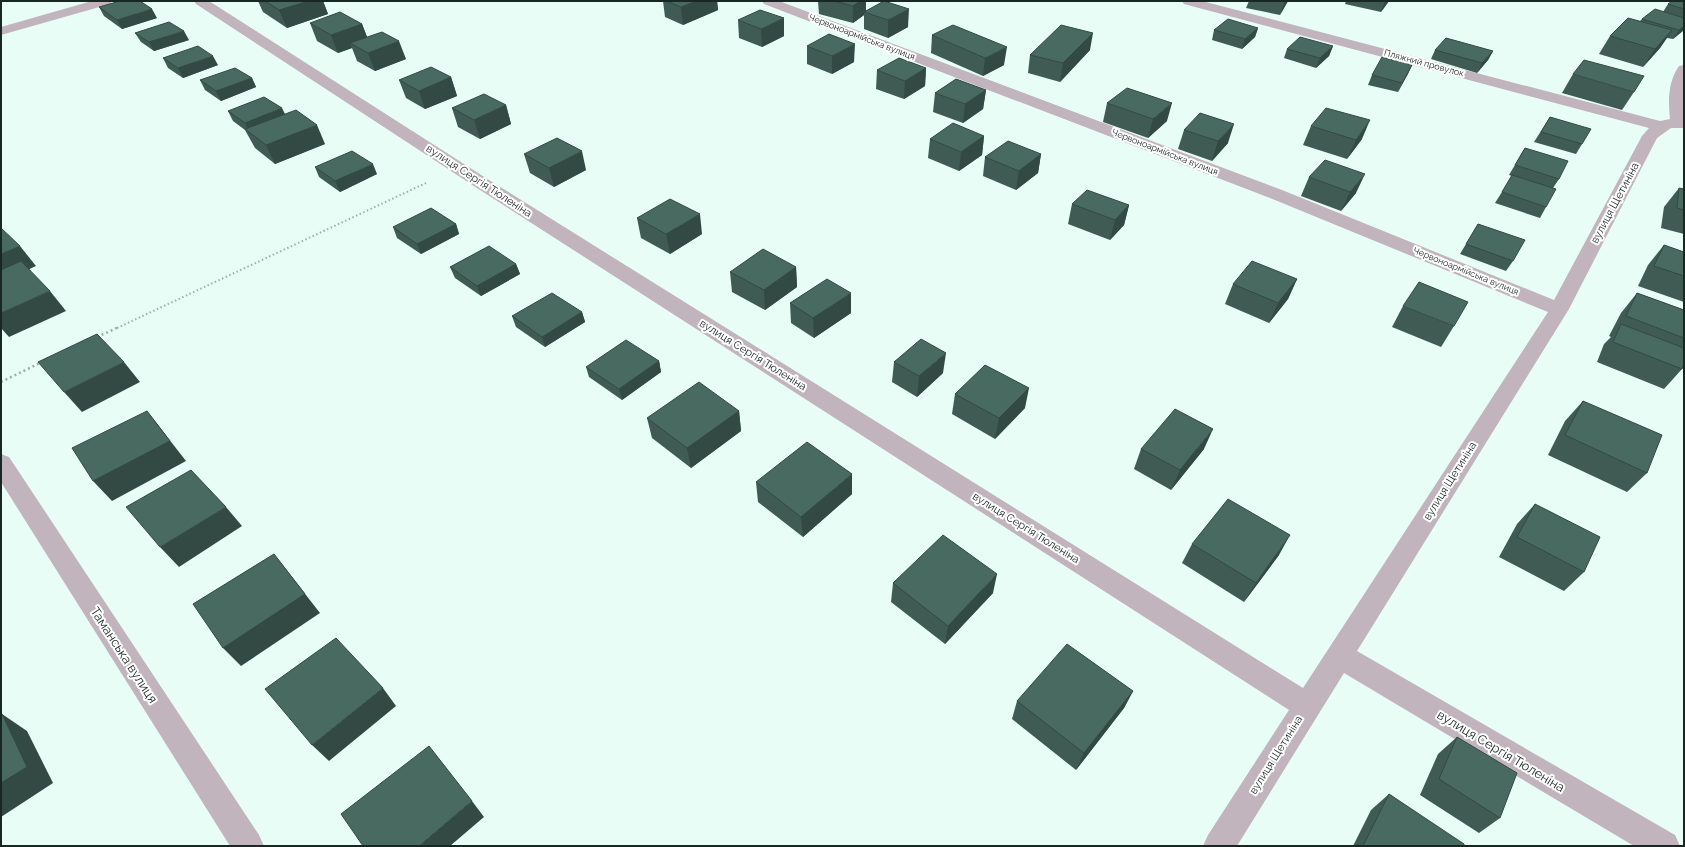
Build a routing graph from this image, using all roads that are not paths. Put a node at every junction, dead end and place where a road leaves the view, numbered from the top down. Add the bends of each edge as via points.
1 (106, 1) edge
2 (200, 1) edge
3 (768, 1) edge
4 (1188, 1) edge
5 (1, 31) edge
6 (1684, 69) edge
7 (1674, 124) edge
8 (1559, 309) junction
9 (1, 463) edge
10 (1339, 655) junction
11 (1307, 706) junction
12 (248, 846) edge
13 (1219, 846) edge
14 (1664, 846) edge

1 - 5 street
2 - 11 street, вулиця Сергія Тюленіна via 458,168
3 - 8 street, Червоноармійська вулиця via 1276,194
4 - 7 street, Пляжний провулок
6 - 7 street via 1679,76
7 - 8 street, вулиця Щетиніна via 1650,136
8 - 10 street, вулиця Щетиніна
9 - 12 street, Таманська вулиця
10 - 11 street, вулиця Щетиніна
10 - 14 street, вулиця Сергія Тюленіна
11 - 13 street, вулиця Щетиніна

